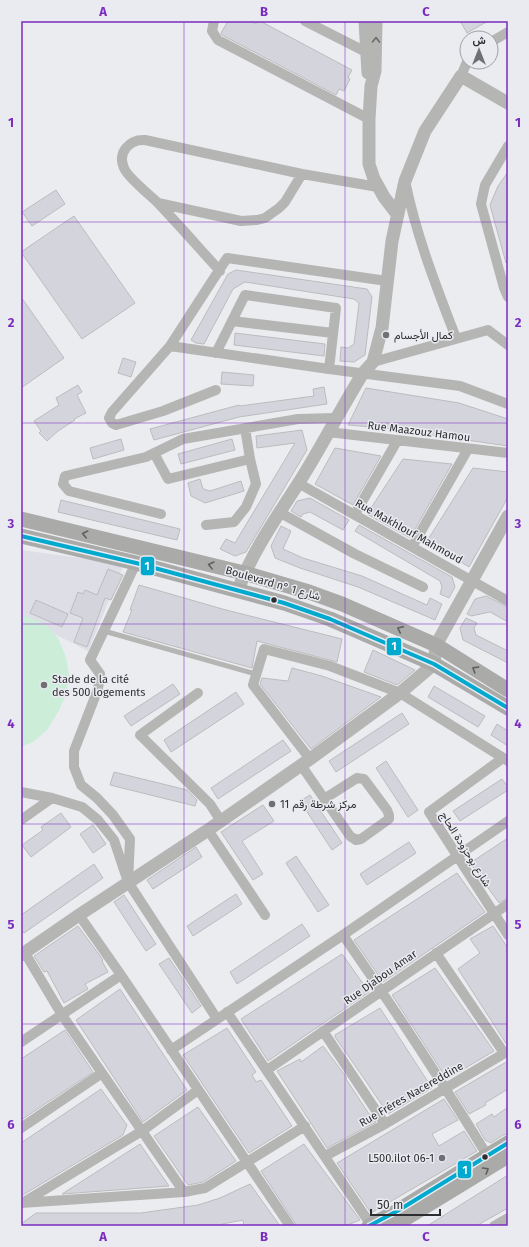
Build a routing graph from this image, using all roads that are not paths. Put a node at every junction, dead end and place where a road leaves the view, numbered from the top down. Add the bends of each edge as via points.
1 (214, 21) edge
2 (305, 21) edge
3 (364, 21) edge
4 (376, 21) edge
5 (508, 32) edge
6 (499, 37) edge
7 (366, 52) junction
8 (464, 70) edge
9 (461, 76) junction
10 (371, 86) junction
11 (508, 103) edge
12 (369, 119) junction
13 (506, 153) edge
14 (302, 174) junction
15 (405, 181) junction
16 (378, 187) junction
17 (158, 203) junction
18 (398, 214) junction
19 (220, 271) junction
20 (387, 281) junction
21 (508, 297) edge
22 (232, 322) junction
23 (333, 334) junction
24 (456, 338) junction
25 (508, 345) edge
26 (170, 346) junction
27 (216, 353) junction
28 (373, 362) junction
29 (329, 369) junction
30 (363, 373) junction
31 (216, 390) dead end
32 (508, 404) edge
33 (335, 418) junction
34 (245, 428) junction
35 (328, 432) junction
36 (397, 441) junction
37 (468, 449) junction
38 (154, 453) junction
39 (508, 453) edge
40 (250, 459) junction
41 (298, 483) junction
42 (279, 512) junction
43 (161, 514) dead end
44 (355, 514) junction
45 (507, 518) edge
46 (21, 519) edge
47 (206, 525) dead end
48 (21, 536) edge
49 (412, 547) junction
50 (136, 563) junction
51 (244, 574) junction
52 (472, 580) junction
53 (423, 587) dead end
54 (238, 590) junction
55 (508, 601) edge
56 (104, 631) junction
57 (436, 645) junction
58 (434, 664) junction
59 (256, 674) junction
60 (508, 690) edge
61 (198, 693) dead end
62 (400, 693) junction
63 (508, 708) edge
64 (506, 759) edge
65 (305, 762) junction
66 (21, 792) edge
67 (52, 798) junction
68 (324, 799) junction
69 (21, 820) edge
70 (221, 821) junction
71 (508, 821) edge
72 (208, 830) junction
73 (457, 857) junction
74 (128, 882) junction
75 (508, 904) edge
76 (493, 914) junction
77 (79, 915) junction
78 (265, 915) dead end
79 (343, 935) junction
80 (508, 935) edge
81 (436, 953) junction
82 (23, 954) edge
83 (121, 975) junction
84 (381, 990) junction
85 (227, 1012) junction
86 (62, 1015) junction
87 (217, 1019) junction
88 (324, 1030) junction
89 (21, 1042) edge
90 (172, 1050) junction
91 (506, 1052) edge
92 (267, 1070) junction
93 (102, 1073) junction
94 (446, 1088) junction
95 (198, 1090) junction
96 (384, 1124) junction
97 (305, 1126) junction
98 (21, 1128) edge
99 (142, 1131) junction
100 (508, 1143) edge
101 (487, 1155) junction
102 (325, 1156) junction
103 (508, 1156) edge
104 (247, 1162) junction
105 (184, 1192) junction
106 (21, 1204) edge
107 (508, 1218) edge
108 (370, 1225) edge
109 (290, 1226) edge
110 (393, 1226) edge
111 (494, 1226) edge

1 - 12 street via 212,30 218,40
2 - 7 street
3 - 7 street
10 -> 4 street via 375,71
5 - 6 street
7 - 10 street
8 - 9 street
9 - 11 street
9 - 15 street via 425,131
10 - 12 street
12 - 16 street via 369,164
13 - 21 street via 485,185 481,204
14 - 16 street
14 - 17 street via 285,202 269,216 257,220 241,221
14 - 17 street via 145,140 135,141 123,152 122,163 127,172
15 - 18 street
15 - 24 street via 423,249
16 - 18 street
17 - 19 street
18 - 20 street
19 - 20 street via 227,258
19 - 26 street
20 - 28 street via 382,328
22 - 23 street
22 - 23 street via 245,295 336,308
22 - 27 street
23 - 29 street
24 - 25 street via 488,330
24 - 28 street
26 - 27 street
26 - 31 street via 112,412 109,418 112,423 116,425 163,411
27 - 29 street
28 - 30 street
29 - 30 street
30 - 32 street via 460,386
30 - 33 street
33 - 34 street via 298,419
33 - 35 street
34 - 38 street via 183,439
34 - 40 street
35 - 36 street, Rue Maazouz Hamou
35 - 41 street
36 - 37 street, Rue Maazouz Hamou
36 - 44 street
37 - 39 street, Rue Maazouz Hamou
37 - 49 street
38 - 40 street via 168,479
38 - 43 street via 65,476 63,484 69,491
40 - 47 street via 256,484 246,507 234,522
41 - 42 street
41 - 44 street, Rue Makhlouf Mahmoud
42 - 51 street
42 - 53 street via 355,554
44 - 49 street, Rue Makhlouf Mahmoud
45 - 52 street
51 -> 46 main road, Boulevard n° شارع 1
48 - 50 main road, Boulevard n° شارع 1
49 - 52 street, Rue Makhlouf Mahmoud
50 - 54 main road, Boulevard n° شارع 1
50 - 56 street
51 - 54 street
57 -> 51 main road, Boulevard n° شارع 1 via 342,604
52 - 55 street, Rue Makhlouf Mahmoud
52 - 57 street
54 - 58 main road, Boulevard n° شارع 1 via 330,619
56 - 59 lane
56 - 74 street via 90,660 100,674 98,689 74,751 74,767 81,785 113,815 130,839
57 - 58 street
60 -> 57 main road, Boulevard n° شارع 1
58 - 62 street
58 - 63 main road, Boulevard n° شارع 1
59 - 62 street via 264,649 330,666
59 - 65 street via 253,684
61 - 70 street via 140,735 210,804
62 - 64 street
62 - 65 street
64 - 73 street, شارع بوحزودة الحاج via 429,812
65 - 68 street
65 - 70 street
66 - 67 street
67 - 69 street
67 - 74 street via 82,807 98,820 114,840
68 - 68 street via 357,778 364,778 386,810 389,819 356,840 350,836
70 - 72 street
71 - 73 street
72 - 74 street
72 - 78 street
73 - 76 street, شارع بوحزودة الحاج
73 - 79 street
74 - 77 street
74 - 87 street
75 - 76 street, Rue Djabou Amar
76 - 80 street, شارع بوحزودة الحاج
76 - 81 street, Rue Djabou Amar
77 - 82 street
77 - 83 street
79 - 84 street
79 - 85 street
81 - 84 street, Rue Djabou Amar
81 - 91 street
82 - 86 street
83 - 86 street
83 - 90 street
84 - 88 street, Rue Djabou Amar
84 - 94 street
85 - 87 street
85 - 92 street
86 - 89 street
86 - 93 street
87 - 90 street
88 - 92 street, Rue Djabou Amar
88 - 96 street
90 - 95 street
91 - 94 street, Rue Fréres Nacereddine
92 - 97 street
93 - 98 street
93 - 99 street
94 - 96 street, Rue Fréres Nacereddine
94 - 101 street
95 - 99 street
95 - 104 street
96 - 102 street, Rue Fréres Nacereddine
97 - 102 street
97 - 104 street
99 - 105 street
99 - 106 street
100 - 101 main road
101 - 108 main road via 399,1210
102 - 108 street
110 -> 103 main road
104 - 105 street via 205,1188
104 - 109 street
105 - 106 street
107 - 111 street

